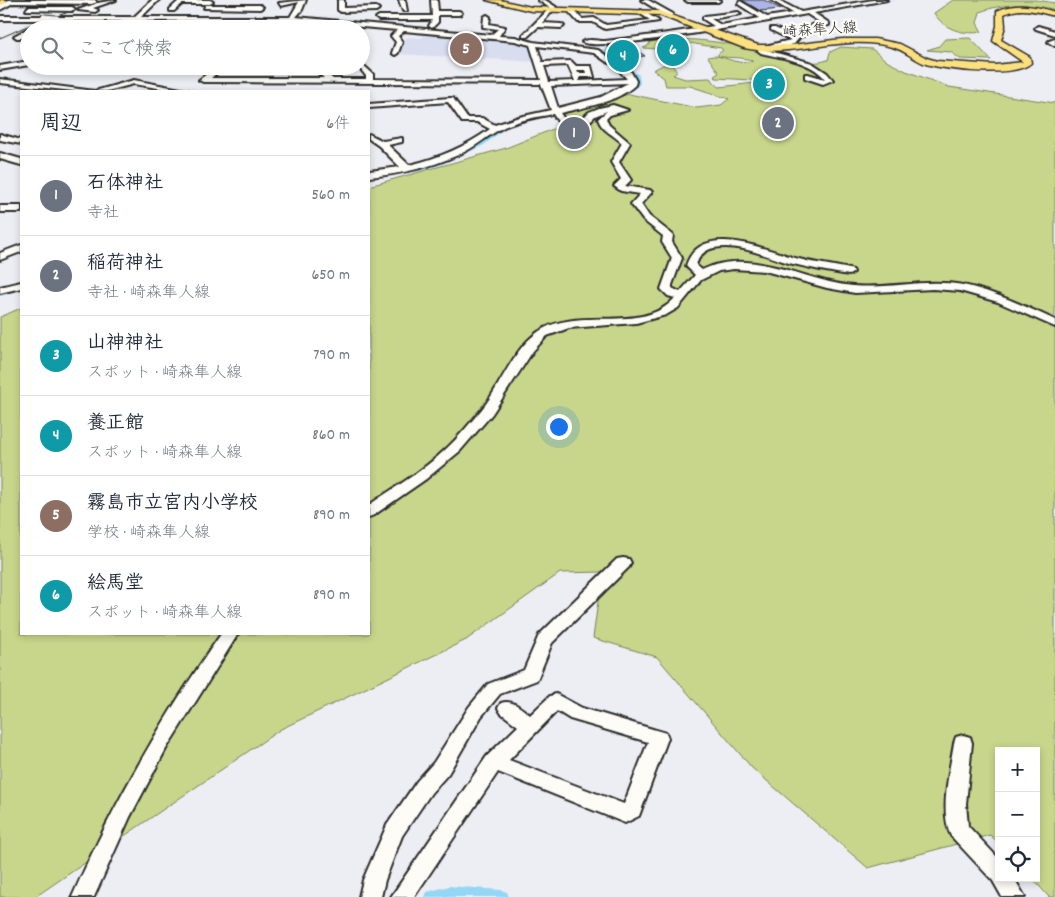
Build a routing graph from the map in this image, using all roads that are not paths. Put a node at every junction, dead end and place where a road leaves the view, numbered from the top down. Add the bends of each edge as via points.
1 (9, 0) edge
2 (113, 0) edge
3 (156, 0) edge
4 (264, 0) edge
5 (303, 0) edge
6 (402, 0) edge
7 (434, 0) edge
8 (490, 0) edge
9 (541, 0) edge
10 (688, 0) edge
11 (718, 0) edge
12 (774, 0) edge
13 (848, 0) edge
14 (884, 0) edge
15 (39, 1) edge
16 (89, 1) edge
17 (0, 3) edge
18 (740, 3) dead end
19 (281, 4) dead end
20 (341, 4) edge
21 (856, 4) junction
22 (207, 5) edge
23 (644, 5) edge
24 (260, 7) junction
25 (0, 8) edge
26 (675, 8) dead end
27 (28, 9) junction
28 (71, 9) junction
29 (81, 10) junction
30 (108, 10) dead end
31 (136, 10) dead end
32 (145, 10) junction
33 (154, 10) dead end
34 (163, 10) dead end
35 (172, 10) junction
36 (180, 10) dead end
37 (195, 10) dead end
38 (405, 10) junction
39 (413, 10) dead end
40 (552, 10) junction
41 (571, 10) junction
42 (827, 11) junction
43 (433, 12) junction
44 (376, 13) junction
45 (459, 13) dead end
46 (666, 13) junction
47 (800, 14) junction
48 (810, 14) junction
49 (1055, 14) edge
50 (487, 17) dead end
51 (839, 17) dead end
52 (0, 18) edge
53 (14, 18) junction
54 (44, 18) junction
55 (135, 18) junction
56 (252, 18) junction
57 (764, 18) junction
58 (56, 19) junction
59 (291, 19) junction
60 (166, 20) edge
61 (199, 20) edge
62 (202, 20) edge
63 (308, 20) edge
64 (327, 20) edge
65 (370, 20) edge
66 (754, 20) junction
67 (7, 23) dead end
68 (538, 25) junction
69 (370, 26) edge
70 (373, 26) junction
71 (719, 26) junction
72 (370, 28) edge
73 (403, 28) junction
74 (1038, 28) dead end
75 (702, 29) junction
76 (774, 29) dead end
77 (563, 30) dead end
78 (428, 31) junction
79 (658, 32) dead end
80 (1055, 33) edge
81 (675, 34) junction
82 (525, 36) junction
83 (492, 37) junction
84 (818, 37) dead end
85 (514, 39) junction
86 (794, 40) junction
87 (533, 44) junction
88 (810, 44) junction
89 (758, 48) junction
90 (770, 48) junction
91 (395, 53) dead end
92 (538, 63) junction
93 (20, 65) edge
94 (0, 68) edge
95 (574, 71) dead end
96 (210, 75) edge
97 (324, 75) edge
98 (369, 75) edge
99 (808, 76) dead end
100 (0, 81) edge
101 (243, 81) junction
102 (297, 81) junction
103 (370, 82) junction
104 (632, 82) junction
105 (544, 83) junction
106 (336, 84) junction
107 (194, 87) edge
108 (236, 88) dead end
109 (291, 89) dead end
110 (83, 90) edge
111 (103, 90) edge
112 (370, 106) edge
113 (556, 112) junction
114 (494, 128) junction
115 (0, 137) edge
116 (399, 140) dead end
117 (20, 142) edge
118 (376, 144) edge
119 (0, 156) edge
120 (20, 162) edge
121 (404, 170) junction
122 (370, 174) edge
123 (20, 208) edge
124 (0, 209) edge
125 (20, 248) edge
126 (0, 257) edge
127 (849, 272) dead end
128 (701, 275) junction
129 (20, 285) edge
130 (0, 290) edge
131 (682, 296) junction
132 (1055, 324) edge
133 (370, 511) edge
134 (623, 563) dead end
135 (229, 635) edge
136 (506, 708) dead end
137 (531, 725) junction
138 (963, 743) dead end
139 (494, 762) junction
140 (995, 870) edge
141 (1005, 882) edge
142 (83, 897) edge
143 (370, 897) edge
144 (402, 897) edge
145 (1014, 897) edge

1 - 15 street
1 - 17 highway
1 - 25 street
2 - 29 street
3 - 32 street
4 - 24 street
5 - 19 street
5 - 59 street
6 - 38 street
7 - 43 street
8 - 40 main road, 崎森隼人線 via 527,9
9 - 40 street via 552,6
10 - 11 street
12 - 47 street
13 - 21 street
14 - 21 street
15 - 16 street
15 - 27 street
16 - 28 street via 95,2
18 - 57 street
20 - 44 street
20 - 64 street via 339,14
21 - 42 street
22 - 24 street
22 - 35 street via 180,2
22 - 37 street
22 - 61 street
23 - 41 main road, 崎森隼人線
23 - 41 street via 656,21 605,27 594,20 580,21
23 - 46 main road, 崎森隼人線
23 - 46 street
24 - 56 street
26 - 46 street
27 - 28 street
27 - 53 street
28 - 54 street
29 - 30 street
29 - 58 street
31 - 32 street
32 - 33 street
32 - 55 street
34 - 35 street
35 - 36 street
38 - 39 street
38 - 44 street
40 - 41 main road, 崎森隼人線
40 - 68 street
42 - 48 street
42 - 51 street
43 - 44 street
43 - 45 street
43 - 78 street via 435,22
44 - 65 street
46 - 75 main road, 崎森隼人線
47 - 48 street
47 - 57 street
48 - 86 street via 827,24 813,26 812,31
49 - 88 main road, 崎森隼人線 via 1023,8 1000,13 997,41 1027,59 1024,65 1018,66 938,65 898,45 873,41
50 - 83 street via 485,26 502,27
52 - 53 street
53 - 54 street
53 - 67 street
54 - 58 street, bridge
55 - 58 street
55 - 60 street
56 - 59 street
56 - 62 street
57 - 66 street
59 - 63 street
66 - 71 street
66 - 71 street via 735,11 705,18
68 - 77 street
68 - 82 street
69 - 70 street
70 - 72 street
70 - 73 street
71 - 75 street
73 - 78 street
73 - 91 street via 394,36 399,42
74 - 80 street
75 - 81 street
75 - 89 main road, 崎森隼人線
76 - 86 street
78 - 83 street
79 - 81 street via 670,30
81 - 82 street via 597,44
82 - 85 street
83 - 85 street
84 - 88 street via 808,42
85 - 87 street
86 - 90 street
87 - 92 street
87 - 104 street via 596,51 628,74
88 - 90 main road, 崎森隼人線
89 - 90 main road, 崎森隼人線
89 - 99 street via 813,66 825,73 829,80 823,82
92 - 95 street via 570,63
92 - 105 street
93 - 94 street
96 - 107 street
97 - 106 street
98 - 103 street
100 - 110 street
101 - 102 street via 270,78
101 - 107 street
101 - 108 street
102 - 106 street
102 - 109 street
103 - 105 street via 447,86
103 - 106 street
104 - 105 street via 589,85
104 - 113 street via 627,88 606,97
105 - 113 street
107 - 111 street via 134,82
112 - 114 street via 450,100 465,120 479,120
113 - 114 street
113 - 131 street via 565,126 583,123 598,110 613,107 624,110 607,113 602,119 605,128 626,143 615,162 626,180 618,186 647,192 636,204 646,218 668,235 667,242 677,258 666,289
114 - 121 street via 462,150
115 - 117 street
116 - 118 street
118 - 121 street via 404,164
119 - 120 street
121 - 122 street
123 - 124 street
125 - 126 street
127 - 128 street via 733,244 715,245 695,255 691,266
128 - 131 street
128 - 132 street via 718,267 750,265 849,289 946,286 1001,300
129 - 130 street
131 - 133 street via 673,307 646,318 583,322 542,334 530,346 488,410 450,453
134 - 143 street via 545,640 531,675 494,689 475,712 441,768 394,831
135 - 142 street via 150,759 112,831
136 - 137 street
137 - 139 street
137 - 139 street via 556,701 576,714 659,738 632,810 621,813
138 - 140 street via 956,804 958,830
139 - 144 street
141 - 145 street

